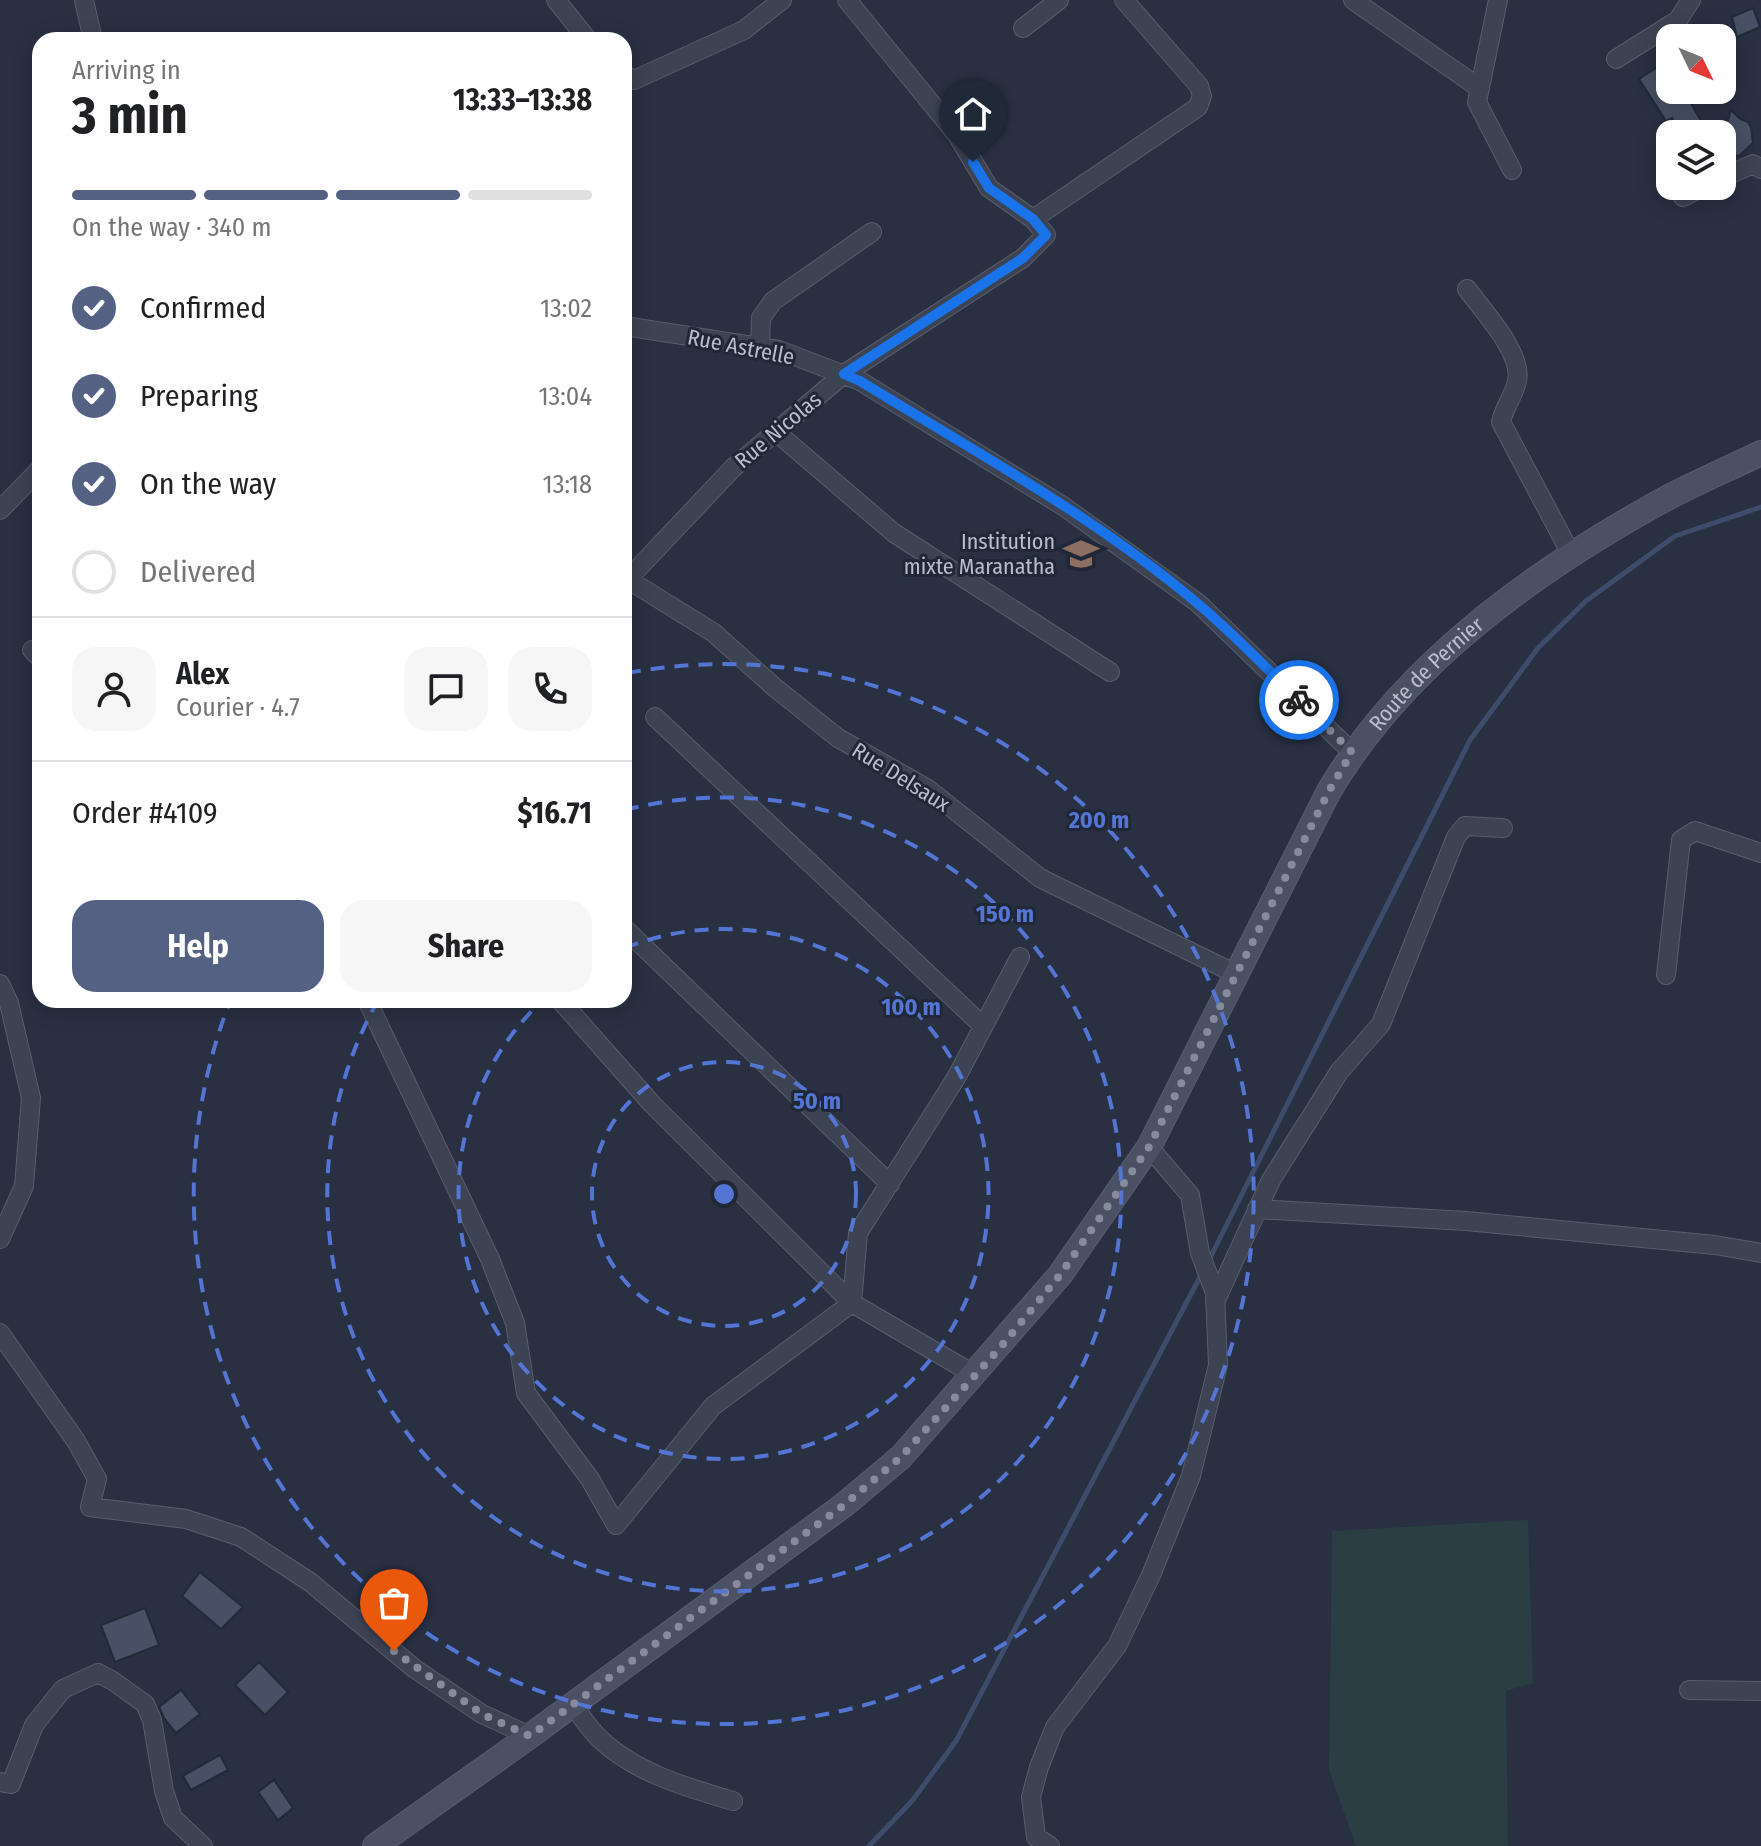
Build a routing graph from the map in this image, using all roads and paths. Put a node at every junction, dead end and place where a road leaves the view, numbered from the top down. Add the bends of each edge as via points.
1 (84, 0) edge
2 (556, 0) edge
3 (782, 0) edge
4 (847, 0) edge
5 (1059, 0) edge
6 (1124, 0) edge
7 (1353, 0) edge
8 (1498, 0) edge
9 (1691, 0) edge
10 (1023, 28) dead end
11 (91, 32) edge
12 (582, 32) edge
13 (1616, 59) dead end
14 (632, 79) edge
15 (1478, 87) junction
16 (1761, 169) edge
17 (1512, 170) dead end
18 (1736, 172) edge
19 (1033, 219) junction
20 (872, 232) dead end
21 (1467, 289) dead end
22 (632, 327) edge
23 (760, 346) junction
24 (844, 374) junction
25 (776, 432) junction
26 (1761, 453) edge
27 (32, 477) edge
28 (0, 510) edge
29 (1571, 554) junction
30 (632, 572) edge
31 (632, 582) edge
32 (1110, 672) dead end
33 (655, 717) dead end
34 (1352, 752) junction
35 (1503, 828) dead end
36 (1761, 853) edge
37 (632, 936) edge
38 (1020, 957) dead end
39 (1236, 974) junction
40 (1666, 975) dead end
41 (0, 984) edge
42 (371, 1008) edge
43 (567, 1008) edge
44 (983, 1026) junction
45 (1149, 1147) junction
46 (890, 1184) junction
47 (1257, 1209) junction
48 (0, 1239) edge
49 (1761, 1253) edge
50 (1215, 1298) junction
51 (852, 1303) junction
52 (0, 1333) edge
53 (975, 1375) junction
54 (1689, 1690) dead end
55 (1761, 1691) edge
56 (573, 1704) junction
57 (530, 1736) junction
58 (0, 1782) edge
59 (733, 1801) dead end
60 (203, 1846) edge
61 (375, 1846) edge
62 (1050, 1846) edge

1 - 11 street
2 - 12 street
3 - 14 street via 744,30
4 - 19 street via 957,135 989,188
5 - 10 street
6 - 19 street via 1199,86 1198,107
7 - 15 street
8 - 15 street
9 - 13 street via 1678,20
15 - 17 street via 1479,107
16 - 18 street via 1753,164
19 - 24 street, Rue Nicolas via 1046,235 1023,258
20 - 23 street via 773,301 761,318
21 - 29 street via 1511,349 1518,378 1501,422
22 - 23 street, Rue Astrelle
23 - 24 street, Rue Astrelle
24 - 25 street, Rue Nicolas
24 - 34 street, Rue Astrelle via 1135,556 1198,603
25 - 30 street, Rue Nicolas via 733,468
25 - 32 street via 894,533
26 - 29 street, Route de Pernier via 1658,503
27 - 28 street
29 - 34 street, Route de Pernier via 1521,587 1440,656 1394,700
31 - 39 street, Rue Delsaux via 714,633 838,738 928,789 1040,878
33 - 44 street
34 - 39 street, Route de Pernier
35 - 47 street via 1465,826 1456,837 1381,1024 1325,1091
36 - 40 street via 1695,831 1681,840
37 - 46 street
38 - 44 street
39 - 45 street, Route de Pernier
41 - 48 street via 31,1098 24,1186
42 - 51 street via 490,1259 515,1323 526,1393 590,1479 616,1525 713,1406
43 - 51 street via 652,1104
44 - 46 street
45 - 50 street via 1190,1195
45 - 53 street, Route de Pernier via 1060,1275
46 - 51 street via 858,1233
47 - 49 street via 1466,1221
47 - 50 street
50 - 62 street via 1218,1365 1191,1476 1117,1646 1055,1727 1039,1767 1031,1797 1036,1837
51 - 53 street
52 - 57 street via 97,1479 90,1507 186,1519 241,1537 310,1582 415,1669 482,1714
53 - 56 street, Route de Pernier via 901,1457 844,1505
54 - 55 street
56 - 57 street, Route de Pernier
56 - 59 street via 598,1737 627,1761
57 - 61 street, Route de Pernier
58 - 60 street via 11,1784 34,1725 63,1689 98,1673 145,1704 173,1818

